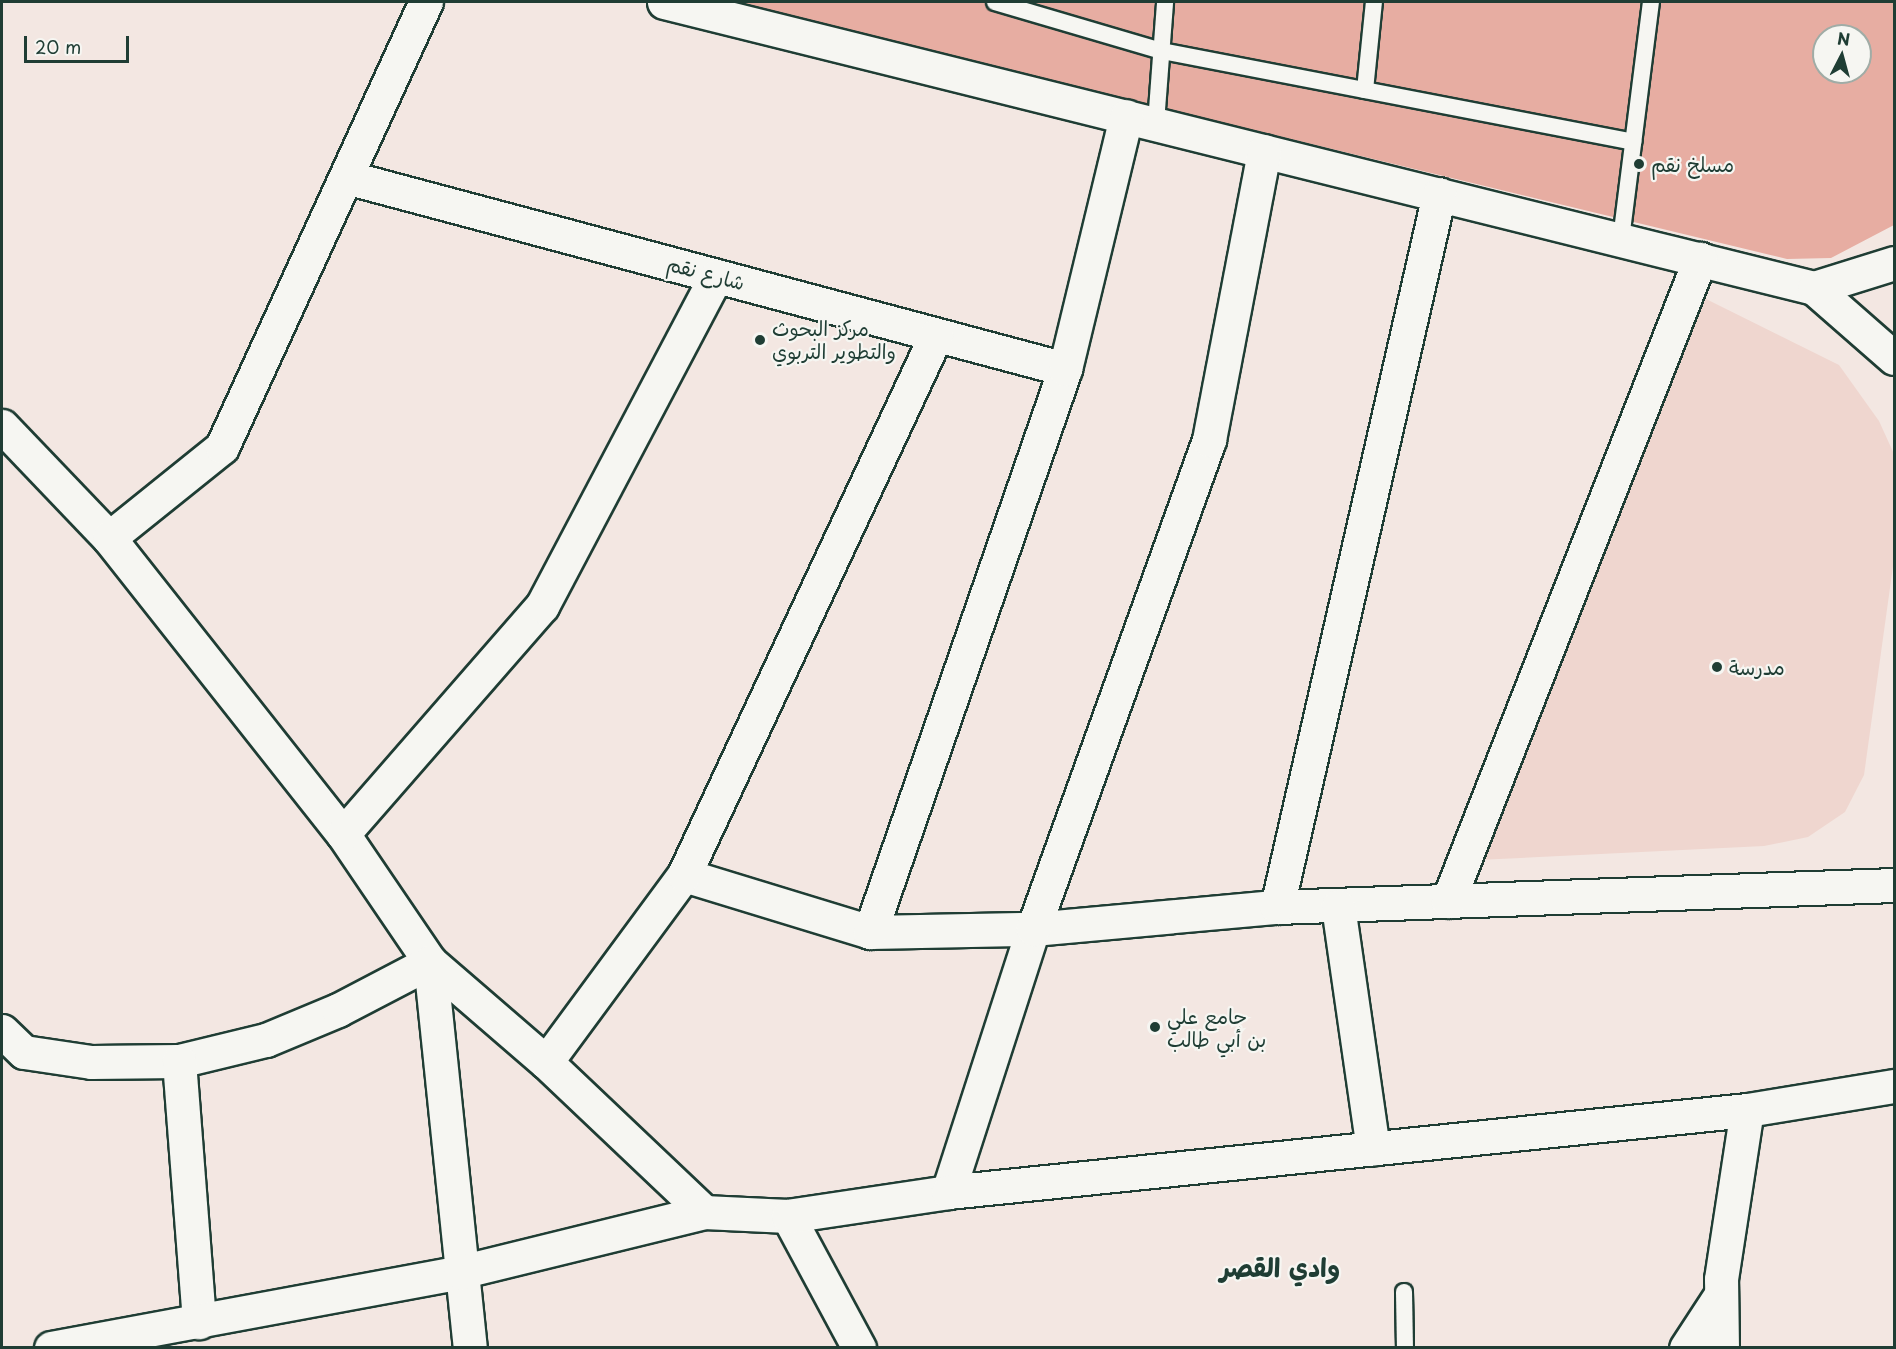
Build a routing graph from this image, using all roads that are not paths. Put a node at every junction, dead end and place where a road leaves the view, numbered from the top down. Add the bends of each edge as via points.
1 (426, 2) edge
2 (664, 2) edge
3 (995, 2) edge
4 (1165, 2) edge
5 (1374, 2) edge
6 (1651, 2) edge
7 (1162, 51) junction
8 (1365, 90) junction
9 (1141, 120) junction
10 (1633, 142) junction
11 (1264, 151) junction
12 (346, 177) junction
13 (1439, 194) junction
14 (1621, 239) junction
15 (1700, 259) junction
16 (1894, 263) edge
17 (716, 276) junction
18 (1814, 288) junction
19 (936, 334) junction
20 (1894, 358) edge
21 (1065, 369) junction
22 (2, 426) edge
23 (109, 538) junction
24 (343, 834) junction
25 (684, 874) junction
26 (1894, 885) edge
27 (1448, 901) junction
28 (1338, 906) junction
29 (1276, 908) junction
30 (1033, 929) junction
31 (870, 932) junction
32 (430, 962) junction
33 (2, 1031) edge
34 (179, 1061) junction
35 (546, 1062) junction
36 (1894, 1086) edge
37 (1748, 1110) junction
38 (1373, 1148) junction
39 (948, 1192) junction
40 (704, 1212) junction
41 (788, 1216) junction
42 (460, 1272) junction
43 (1404, 1292) dead end
44 (1720, 1296) junction
45 (199, 1322) junction
46 (51, 1347) edge
47 (470, 1347) edge
48 (859, 1347) edge
49 (1405, 1347) edge
50 (1686, 1347) edge
51 (1722, 1347) edge

1 - 12 street
2 - 9 street
3 - 7 lane
4 - 7 lane
5 - 8 lane
6 - 10 lane
7 - 8 lane
7 - 9 lane
8 - 10 lane
9 - 11 street
9 - 21 street
10 - 14 lane
11 - 13 street
11 - 30 street via 1209,440
12 - 17 street, شارع نقم
12 - 23 street via 222,447
13 - 14 street
13 - 29 street
14 - 15 street
15 - 18 street
15 - 27 street
16 - 18 street
17 - 19 street, شارع نقم
17 - 24 street via 542,606
18 - 20 street
19 - 21 street, شارع نقم
19 - 25 street
21 - 31 street
22 - 23 street
23 - 24 street
24 - 32 street
25 - 31 street
25 - 35 street
26 - 27 street
27 - 28 street
28 - 29 street
28 - 38 street
29 - 30 street
30 - 31 street
30 - 39 street
32 - 34 street via 338,1010 266,1040
32 - 35 street
32 - 42 street
33 - 34 street via 24,1052 91,1062
34 - 45 street
35 - 40 street
36 - 37 street
37 - 38 street
37 - 44 street
38 - 39 street
39 - 41 street
40 - 41 street
40 - 42 street
41 - 48 street
42 - 45 street
42 - 47 street
43 - 49 lane
44 - 50 street
44 - 51 street
45 - 46 street

